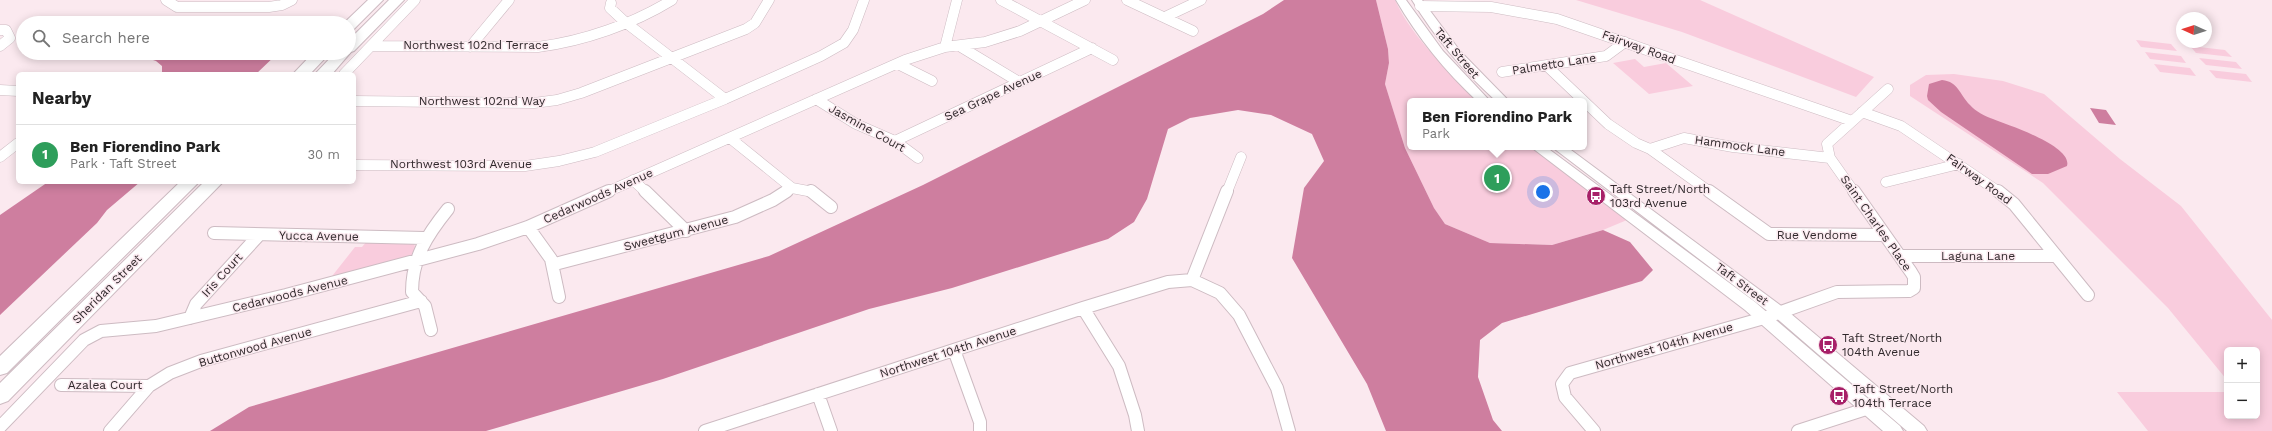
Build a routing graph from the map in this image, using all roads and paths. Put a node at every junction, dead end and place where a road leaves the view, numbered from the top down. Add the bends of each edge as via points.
1 (166, 0) edge
2 (211, 0) edge
3 (292, 0) edge
4 (376, 0) edge
5 (396, 0) edge
6 (415, 0) edge
7 (509, 0) edge
8 (672, 0) edge
9 (769, 0) edge
10 (864, 0) edge
11 (957, 0) edge
12 (1000, 0) edge
13 (1085, 0) edge
14 (1126, 0) edge
15 (1201, 0) edge
16 (1400, 0) edge
17 (611, 3) dead end
18 (1418, 3) edge
19 (203, 7) junction
20 (1165, 18) junction
21 (356, 19) edge
22 (625, 22) junction
23 (1044, 22) junction
24 (0, 30) edge
25 (1193, 31) dead end
26 (356, 41) edge
27 (1625, 42) junction
28 (0, 46) edge
29 (372, 46) junction
30 (961, 46) junction
31 (470, 47) junction
32 (945, 47) junction
33 (1092, 48) junction
34 (673, 57) junction
35 (315, 60) edge
36 (337, 60) edge
37 (1113, 60) dead end
38 (898, 64) junction
39 (1547, 66) junction
40 (303, 72) edge
41 (325, 72) edge
42 (346, 72) edge
43 (1502, 72) dead end
44 (932, 81) dead end
45 (1019, 82) junction
46 (1888, 89) dead end
47 (0, 90) edge
48 (16, 91) edge
49 (1481, 98) edge
50 (1500, 98) edge
51 (1582, 98) edge
52 (725, 99) junction
53 (816, 99) junction
54 (356, 101) edge
55 (1587, 103) edge
56 (1862, 112) junction
57 (1852, 120) junction
58 (730, 138) junction
59 (895, 142) junction
60 (16, 145) edge
61 (1650, 149) junction
62 (1542, 150) edge
63 (1563, 150) edge
64 (0, 157) edge
65 (1241, 157) dead end
66 (918, 158) dead end
67 (1830, 158) junction
68 (1958, 164) junction
69 (356, 165) edge
70 (633, 180) junction
71 (1886, 182) dead end
72 (188, 184) edge
73 (212, 184) edge
74 (792, 188) junction
75 (831, 207) dead end
76 (448, 209) dead end
77 (528, 227) junction
78 (686, 231) junction
79 (214, 233) dead end
80 (259, 235) junction
81 (1885, 235) junction
82 (424, 238) junction
83 (1900, 256) junction
84 (2056, 256) junction
85 (416, 261) junction
86 (555, 264) junction
87 (1192, 280) junction
88 (2088, 295) dead end
89 (560, 298) dead end
90 (421, 301) junction
91 (1083, 308) junction
92 (1772, 315) junction
93 (190, 318) junction
94 (431, 330) dead end
95 (954, 350) junction
96 (0, 368) edge
97 (61, 385) dead end
98 (149, 386) junction
99 (818, 394) junction
100 (0, 396) edge
101 (1869, 408) junction
102 (0, 427) edge
103 (110, 431) edge
104 (705, 431) edge
105 (831, 431) edge
106 (980, 431) edge
107 (1138, 431) edge
108 (1289, 431) edge
109 (1594, 431) edge
110 (1798, 431) edge
111 (1894, 431) edge
112 (1918, 431) edge

1 - 19 street via 177,7
2 - 19 street
3 - 19 street via 269,7
4 - 21 main road
5 - 26 main road
6 - 29 street
7 - 31 street
8 - 22 street, Northwest 102nd Terrace via 651,13
9 - 34 street, Northwest 102nd Way via 755,23
10 - 52 street, Northwest 103rd Avenue via 853,30 844,43
11 - 32 street
12 - 23 street
13 - 23 street, Cedarwoods Avenue
14 - 20 street
15 - 20 street
16 - 49 street, Taft Street via 1430,44
17 - 22 street via 610,8
18 - 27 street, Fairway Road via 1484,7 1557,19
18 - 50 street, Taft Street via 1446,42 1480,81
20 - 25 street
22 - 31 street, Northwest 102nd Terrace via 561,44 538,47
22 - 34 street
23 - 30 street, Cedarwoods Avenue via 1000,37
23 - 33 street
24 - 28 street via 6,30 10,38
27 - 39 street, Palmetto Lane via 1606,56
27 - 57 street, Fairway Road
29 - 31 street, Northwest 102nd Terrace
29 - 42 street
30 - 32 street, Cedarwoods Avenue
30 - 45 street
32 - 38 street, Cedarwoods Avenue
33 - 37 street
33 - 45 street, Sea Grape Avenue
34 - 52 street
34 - 54 street, Northwest 102nd Way via 582,93 557,100 534,103
35 - 40 main road
36 - 41 main road
38 - 44 street
38 - 53 street, Cedarwoods Avenue
39 - 43 street, Palmetto Lane
39 - 51 street, Rue Vendome
45 - 59 street, Sea Grape Avenue
46 - 56 street
47 - 48 street
52 - 69 street, Northwest 103rd Avenue via 595,152 559,161 509,166
53 - 58 street, Cedarwoods Avenue
53 - 59 street, Jasmine Court via 856,124
55 - 61 street, Rue Vendome via 1617,130
56 - 57 street
56 - 68 street, Fairway Road via 1901,126
57 - 67 street via 1827,144
58 - 70 street, Cedarwoods Avenue
58 - 74 street
59 - 66 street, Jasmine Court
60 - 64 street
61 - 67 street, Hammock Lane via 1684,138 1733,147
61 - 81 street, Rue Vendome via 1769,234
62 - 92 street, Taft Street
63 - 92 street, Taft Street
65 - 87 street
67 - 81 street, Saint Charles Place
68 - 71 street
68 - 84 street, Fairway Road via 2014,204
70 - 77 street, Cedarwoods Avenue
70 - 78 street
72 - 96 main road, Sheridan Street
73 - 100 main road, Sheridan Street
74 - 75 street via 812,191
74 - 78 street, Sweetgum Avenue via 746,213
76 - 82 street
77 - 85 street, Cedarwoods Avenue
77 - 86 street via 545,246
78 - 86 street, Sweetgum Avenue
79 - 80 street, Yucca Avenue
80 - 82 street, Yucca Avenue
80 - 93 street, Iris Court via 196,304
81 - 83 street, Saint Charles Place
82 - 85 street
83 - 84 street, Laguna Lane
83 - 92 street, Saint Charles Place via 1914,277 1914,288 1909,292 1837,292
84 - 88 street, Fairway Road
85 - 90 street via 412,292
85 - 93 street, Cedarwoods Avenue
86 - 89 street
87 - 91 street, Northwest 104th Avenue via 1168,282
87 - 108 street via 1220,293 1239,315 1277,388
90 - 94 street via 425,306
90 - 98 street, Buttonwood Avenue via 201,361 170,373
91 - 95 street, Northwest 104th Avenue
91 - 107 street via 1119,366
92 - 101 street, Taft Street
92 - 109 street, Northwest 104th Avenue via 1570,373 1562,384 1565,397
92 - 112 street, Taft Street
93 - 102 street, Cedarwoods Avenue via 156,326 101,331 92,335 84,340
95 - 99 street, Northwest 104th Avenue
95 - 106 street via 980,422
97 - 98 street, Azalea Court
98 - 103 street, Buttonwood Avenue
99 - 104 street, Northwest 104th Avenue
99 - 105 street
101 - 110 street
101 - 111 street, Taft Street

